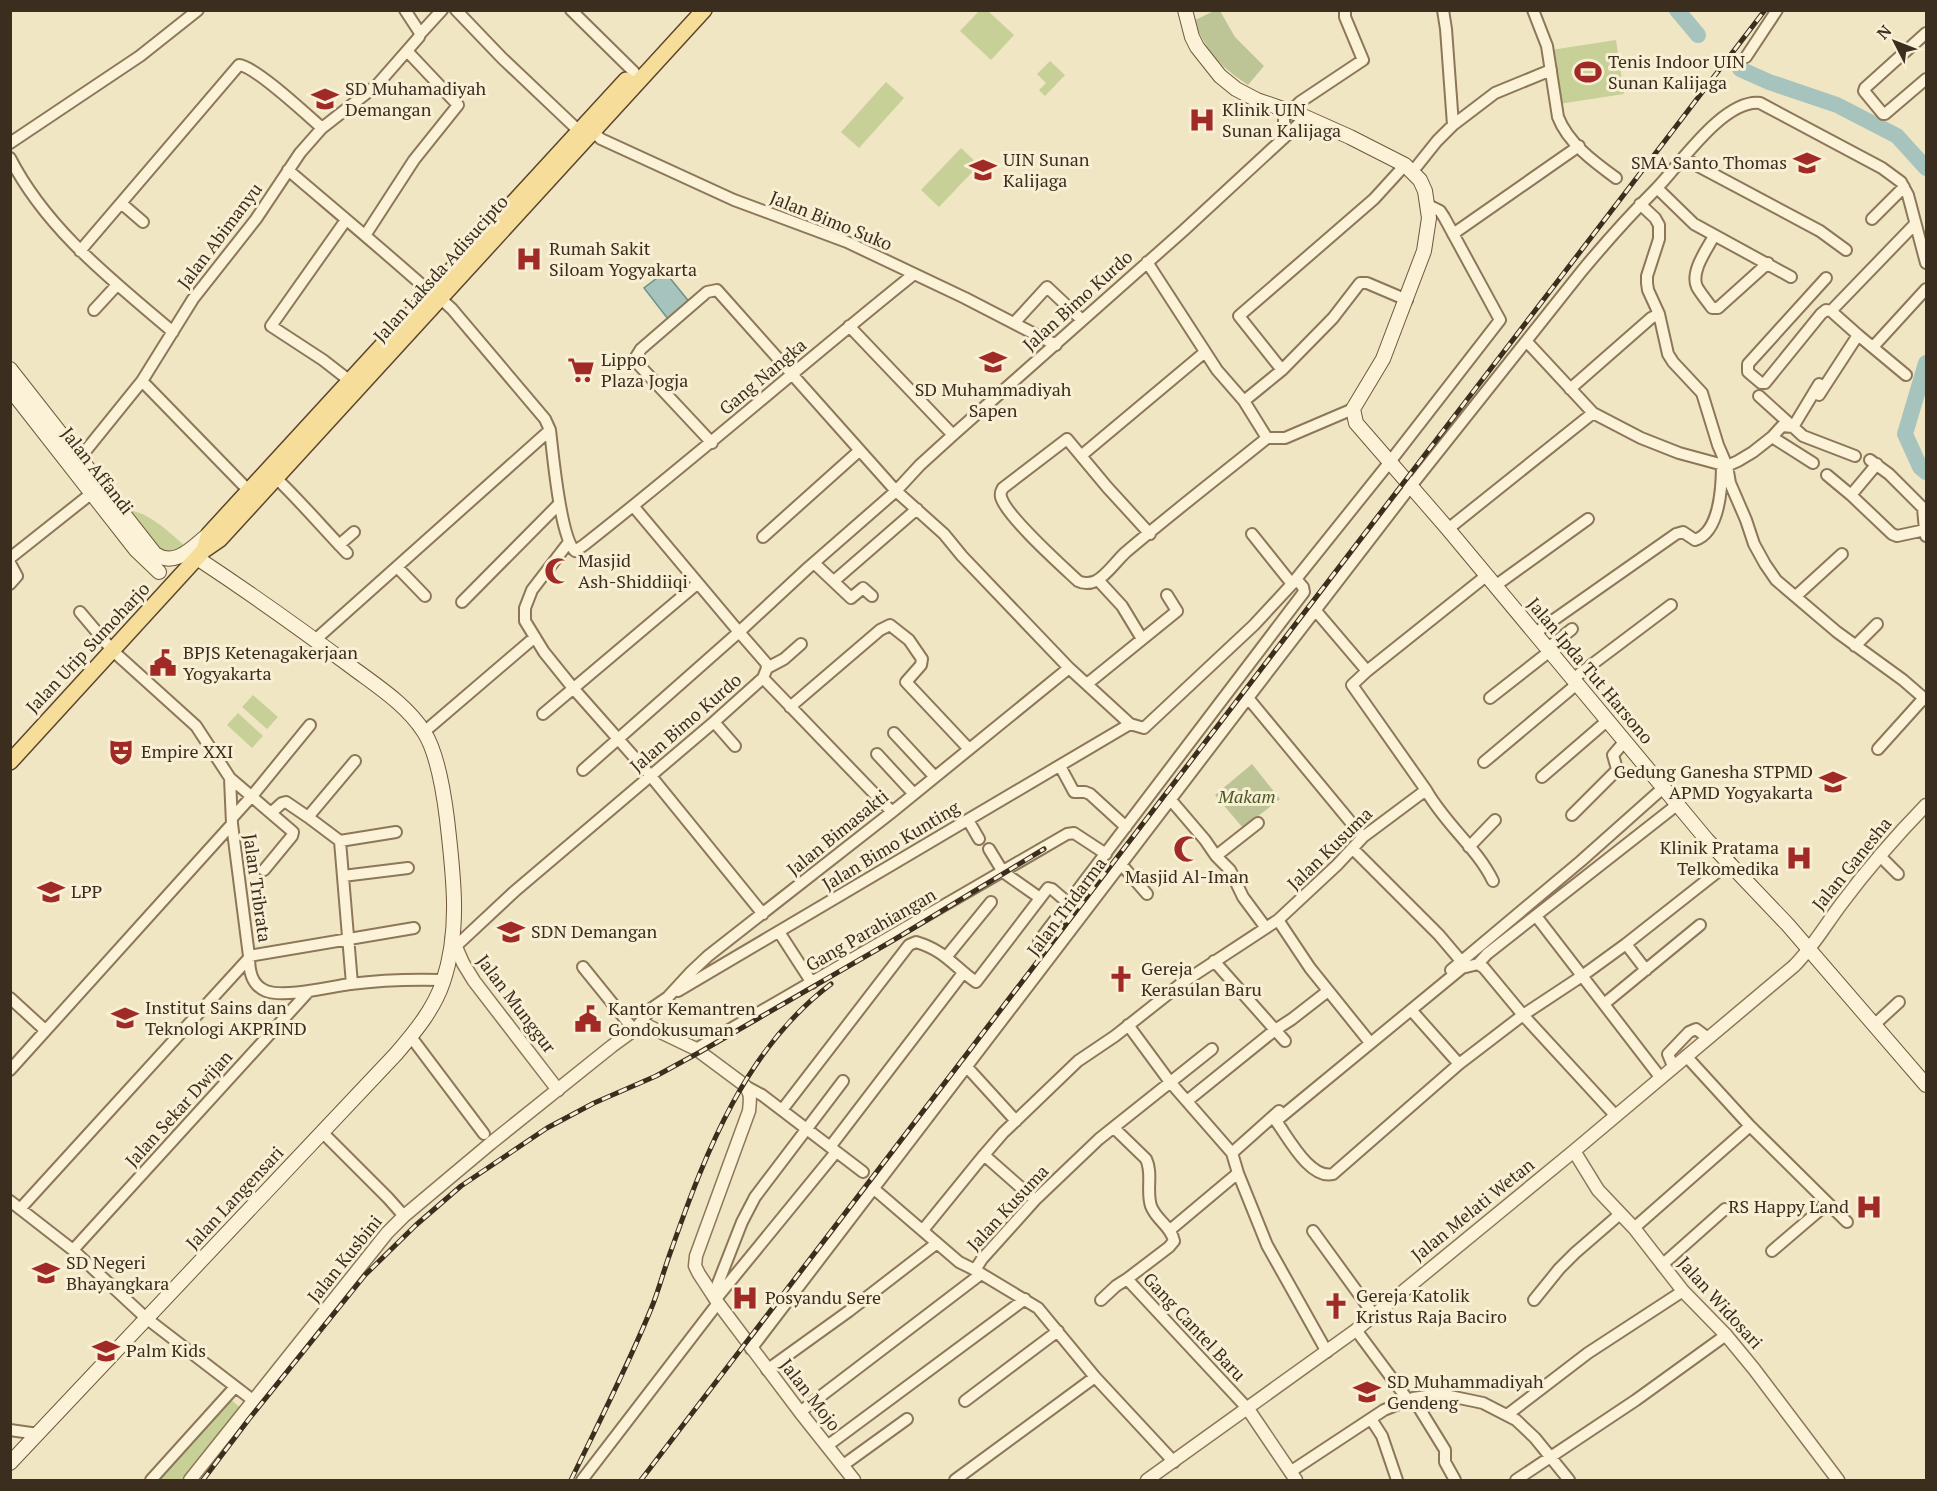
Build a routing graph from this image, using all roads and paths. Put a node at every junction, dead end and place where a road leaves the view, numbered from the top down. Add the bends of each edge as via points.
1 (198, 10) edge
2 (405, 10) edge
3 (442, 10) edge
4 (456, 10) edge
5 (571, 10) edge
6 (690, 10) edge
7 (704, 10) edge
8 (1185, 10) edge
9 (1345, 10) edge
10 (1443, 10) edge
11 (1533, 10) edge
12 (1777, 10) edge
13 (1926, 33) edge
14 (420, 34) junction
15 (407, 51) junction
16 (1746, 57) dead end
17 (1551, 70) junction
18 (634, 72) junction
19 (1926, 79) edge
20 (1293, 113) junction
21 (1453, 125) junction
22 (322, 128) junction
23 (586, 132) junction
24 (1284, 138) junction
25 (10, 143) edge
26 (1579, 146) junction
27 (10, 158) edge
28 (1683, 158) junction
29 (1409, 168) junction
30 (288, 170) junction
31 (1616, 178) dead end
32 (1904, 188) junction
33 (1657, 189) junction
34 (121, 202) junction
35 (1640, 204) junction
36 (1428, 205) junction
37 (1872, 219) dead end
38 (346, 220) junction
39 (143, 222) dead end
40 (1916, 224) junction
41 (366, 234) junction
42 (1453, 234) junction
43 (1714, 236) junction
44 (1846, 250) dead end
45 (80, 251) junction
46 (1147, 262) junction
47 (1768, 263) junction
48 (1926, 263) edge
49 (914, 274) junction
50 (1791, 277) dead end
51 (1826, 278) dead end
52 (117, 285) junction
53 (1926, 289) edge
54 (436, 296) junction
55 (1810, 296) junction
56 (1407, 300) junction
57 (94, 310) dead end
58 (1828, 311) junction
59 (1655, 316) junction
60 (1082, 320) junction
61 (1014, 323) junction
62 (849, 326) junction
63 (173, 332) junction
64 (1858, 335) junction
65 (1527, 342) junction
66 (1056, 345) junction
67 (1874, 347) junction
68 (1205, 352) junction
69 (1832, 365) dead end
70 (1282, 370) junction
71 (11, 372) edge
72 (791, 375) junction
73 (1906, 375) dead end
74 (142, 381) junction
75 (350, 381) junction
76 (10, 388) edge
77 (1570, 389) junction
78 (1819, 395) dead end
79 (1759, 396) dead end
80 (1244, 401) junction
81 (1353, 409) junction
82 (1593, 413) junction
83 (322, 420) junction
84 (1793, 427) junction
85 (550, 430) junction
86 (953, 435) junction
87 (1772, 437) junction
88 (1267, 438) junction
89 (712, 443) junction
90 (859, 451) junction
91 (1082, 455) junction
92 (1855, 456) dead end
93 (79, 459) junction
94 (1389, 463) junction
95 (1813, 463) dead end
96 (1724, 465) junction
97 (1827, 475) dead end
98 (276, 478) junction
99 (1411, 486) junction
100 (96, 490) junction
101 (249, 491) junction
102 (896, 491) junction
103 (1851, 495) junction
104 (559, 504) junction
105 (634, 507) junction
106 (917, 509) junction
107 (1588, 519) dead end
108 (1448, 529) junction
109 (354, 532) dead end
110 (1926, 533) edge
111 (209, 534) junction
112 (1150, 534) junction
113 (1252, 534) dead end
114 (763, 537) dead end
115 (569, 542) junction
116 (145, 543) junction
117 (1842, 554) dead end
118 (196, 559) junction
119 (10, 560) edge
120 (814, 563) junction
121 (398, 567) junction
122 (159, 572) junction
123 (1098, 580) junction
124 (834, 581) junction
125 (1294, 581) junction
126 (1491, 581) junction
127 (10, 584) edge
128 (697, 584) junction
129 (171, 587) joint
130 (1167, 595) dead end
131 (425, 596) dead end
132 (872, 596) dead end
133 (1796, 596) junction
134 (158, 601) junction
135 (462, 602) dead end
136 (1671, 605) dead end
137 (1316, 611) junction
138 (80, 612) dead end
139 (1877, 624) dead end
140 (1572, 629) dead end
141 (739, 632) junction
142 (1535, 633) junction
143 (534, 637) junction
144 (1142, 639) junction
145 (315, 640) junction
146 (801, 644) dead end
147 (1855, 646) junction
148 (1549, 650) junction
149 (113, 651) junction
150 (1069, 668) junction
151 (1367, 671) junction
152 (765, 673) junction
153 (1576, 681) junction
154 (1087, 684) junction
155 (573, 688) junction
156 (1248, 698) junction
157 (1490, 698) dead end
158 (1925, 700) edge
159 (790, 707) junction
160 (543, 714) dead end
161 (1608, 720) junction
162 (714, 722) junction
163 (1130, 724) junction
164 (310, 725) dead end
165 (424, 732) junction
166 (894, 733) dead end
167 (618, 738) junction
168 (1625, 741) junction
169 (735, 746) dead end
170 (969, 749) junction
171 (1878, 749) dead end
172 (877, 754) dead end
173 (355, 761) dead end
174 (10, 762) edge
175 (1484, 762) dead end
176 (1060, 766) junction
177 (583, 770) dead end
178 (650, 776) junction
179 (934, 776) junction
180 (1542, 777) dead end
181 (230, 778) junction
182 (1663, 788) junction
183 (1426, 790) junction
184 (914, 794) junction
185 (252, 796) junction
186 (1170, 799) junction
187 (1678, 804) junction
188 (1926, 805) edge
189 (272, 812) junction
190 (892, 812) junction
191 (1572, 815) dead end
192 (308, 817) junction
193 (968, 820) junction
194 (1495, 820) dead end
195 (232, 821) junction
196 (1258, 823) dead end
197 (1126, 827) junction
198 (396, 832) dead end
199 (1363, 837) junction
200 (979, 839) dead end
201 (340, 841) junction
202 (1469, 846) junction
203 (989, 849) dead end
204 (1353, 849) junction
205 (1106, 854) junction
206 (1879, 855) junction
207 (1216, 856) junction
208 (1730, 862) junction
209 (1121, 864) junction
210 (408, 868) dead end
211 (264, 870) dead end
212 (1003, 872) junction
213 (1898, 873) dead end
214 (343, 876) junction
215 (1493, 881) dead end
216 (1147, 894) dead end
217 (1040, 898) junction
218 (991, 902) dead end
219 (1067, 902) junction
220 (763, 914) junction
221 (1536, 916) junction
222 (1278, 920) junction
223 (1700, 925) dead end
224 (414, 928) dead end
225 (1266, 928) junction
226 (778, 932) junction
227 (348, 940) junction
228 (1039, 941) dead end
229 (453, 943) junction
230 (1626, 944) junction
231 (1809, 950) junction
232 (947, 956) junction
233 (249, 957) junction
234 (1214, 961) junction
235 (1461, 961) junction
236 (1478, 964) junction
237 (583, 967) dead end
238 (1646, 970) junction
239 (963, 973) junction
240 (1582, 976) junction
241 (444, 980) junction
242 (812, 983) junction
243 (351, 984) junction
244 (1328, 990) junction
245 (309, 991) junction
246 (668, 997) junction
247 (10, 998) edge
248 (1899, 1002) dead end
249 (1604, 1004) junction
250 (1412, 1011) junction
251 (1523, 1015) junction
252 (1128, 1025) junction
253 (1874, 1025) junction
254 (45, 1030) junction
255 (634, 1030) junction
256 (1275, 1030) junction
257 (411, 1037) junction
258 (1708, 1038) junction
259 (1368, 1040) junction
260 (1285, 1041) dead end
261 (696, 1049) junction
262 (1212, 1050) dead end
263 (1686, 1056) junction
264 (1460, 1065) junction
265 (966, 1066) junction
266 (1673, 1066) junction
267 (10, 1070) edge
268 (1660, 1077) junction
269 (843, 1081) dead end
270 (1925, 1081) edge
271 (1170, 1082) junction
272 (745, 1086) junction
273 (558, 1090) junction
274 (1187, 1101) junction
275 (782, 1110) junction
276 (1616, 1115) junction
277 (1016, 1121) junction
278 (1750, 1126) junction
279 (1114, 1128) junction
280 (806, 1129) junction
281 (322, 1132) junction
282 (484, 1134) dead end
283 (833, 1149) junction
284 (1574, 1151) junction
285 (1232, 1153) junction
286 (984, 1155) junction
287 (863, 1172) dead end
288 (1238, 1173) junction
289 (873, 1188) junction
290 (10, 1200) edge
291 (1035, 1200) junction
292 (1827, 1204) junction
293 (20, 1209) junction
294 (1725, 1209) dead end
295 (1620, 1214) junction
296 (404, 1216) junction
297 (1847, 1222) dead end
298 (1634, 1228) junction
299 (923, 1230) junction
300 (1170, 1230) junction
301 (1313, 1231) dead end
302 (937, 1243) junction
303 (73, 1250) junction
304 (1772, 1251) dead end
305 (1662, 1265) junction
306 (978, 1272) junction
307 (1127, 1279) junction
308 (1683, 1292) junction
309 (1025, 1299) junction
310 (715, 1300) junction
311 (1101, 1300) dead end
312 (1534, 1300) dead end
313 (1374, 1315) junction
314 (146, 1318) junction
315 (1356, 1330) junction
316 (1058, 1331) junction
317 (1726, 1335) junction
318 (751, 1349) junction
319 (1327, 1352) junction
320 (767, 1370) junction
321 (1095, 1377) junction
322 (235, 1387) junction
323 (1411, 1399) junction
324 (254, 1401) junction
325 (965, 1401) dead end
326 (1248, 1409) junction
327 (800, 1412) junction
328 (1508, 1415) junction
329 (907, 1419) dead end
330 (1371, 1419) junction
331 (10, 1430) edge
332 (38, 1434) junction
333 (827, 1446) junction
334 (1550, 1458) junction
335 (1174, 1462) junction
336 (10, 1463) edge
337 (842, 1466) junction
338 (1293, 1476) edge
339 (151, 1480) edge
340 (190, 1480) edge
341 (582, 1480) edge
342 (854, 1480) edge
343 (955, 1480) edge
344 (1147, 1480) edge
345 (1397, 1480) edge
346 (1455, 1480) edge
347 (1516, 1480) edge
348 (1569, 1480) edge
349 (1838, 1480) edge

1 - 25 street via 140,56
2 - 14 street
3 - 14 street, Jalan Abimanyu
4 - 23 street, Jalan Bimo Suko via 502,58
5 - 18 street
6 - 18 main road, Jalan Laksda Adisucipto
7 - 23 main road, Jalan Laksda Adisucipto
8 - 20 main road via 1197,47 1220,76 1257,100
9 - 20 street, Jalan Bimo Kurdo via 1363,60 1300,102
10 - 21 street
11 - 17 street via 1547,46
12 - 16 street
13 - 19 street via 1864,91 1884,114
14 - 15 street, Jalan Abimanyu
15 - 22 street, Jalan Abimanyu via 371,91
15 - 41 street via 458,106 414,160
17 - 21 street via 1495,93
17 - 26 street via 1558,117
18 - 23 main road, Jalan Laksda Adisucipto
20 - 24 street via 1284,117
20 - 24 street, Jalan Bimo Kurdo via 1300,123
20 - 29 main road
21 - 29 street
22 - 30 street, Jalan Abimanyu
22 - 34 street via 256,74 239,65
23 - 49 street, Jalan Bimo Suko via 734,200 834,236
23 - 54 main road, Jalan Laksda Adisucipto
24 - 46 street, Jalan Bimo Kurdo
26 - 31 street
26 - 42 street
27 - 45 street via 29,190
28 - 32 street, Jalan Tridarma via 1715,124 1743,105 1760,103 1882,168
28 - 33 street, Jalan Tridarma
28 - 44 street via 1820,231
29 - 36 main road via 1423,186
29 - 70 street via 1241,314 1239,318
30 - 38 street
30 - 63 street, Jalan Abimanyu
32 - 37 street
32 - 40 street
33 - 35 street, Jalan Tridarma
33 - 43 street via 1688,219
34 - 39 street
34 - 45 street
35 - 59 street via 1659,225 1659,239 1647,276
35 - 65 street, Jalan Tridarma
36 - 42 street via 1440,211
36 - 56 main road via 1424,251
38 - 41 street
38 - 75 street via 271,326
40 - 48 street
40 - 58 street
41 - 54 street
42 - 94 street via 1500,320
43 - 47 street
43 - 47 street via 1699,266 1696,282 1713,308 1718,308
45 - 52 street
46 - 60 street, Jalan Bimo Kurdo
46 - 68 street
47 - 50 street
49 - 61 street, Jalan Bimo Suko
49 - 62 street, Gang Nangka
51 - 55 street
52 - 57 street
52 - 63 street
53 - 67 street
54 - 75 main road, Jalan Laksda Adisucipto
54 - 83 main road, Jalan Laksda Adisucipto
54 - 85 street via 452,309 545,419
55 - 58 street
55 - 58 street via 1748,364 1748,372 1761,383
56 - 70 street via 1360,283 1333,318
56 - 81 main road via 1383,359
58 - 64 street
59 - 77 street
59 - 96 street via 1668,354 1702,393
60 - 61 street via 1047,287
60 - 66 street, Jalan Bimo Kurdo
61 - 66 street, Jalan Bimo Suko
62 - 72 street, Gang Nangka
62 - 86 street
63 - 74 street, Jalan Abimanyu
64 - 67 street
64 - 78 street
65 - 77 street
65 - 99 street, Jalan Tridarma
66 - 86 street, Jalan Bimo Kurdo
67 - 73 street
68 - 80 street
68 - 91 street
69 - 84 street
70 - 80 street
71 - 93 main road, Jalan Affandi
72 - 89 street, Gang Nangka
72 - 89 street via 717,290 707,292 640,349 636,357 639,365
72 - 90 street
74 - 93 street, Jalan Abimanyu
74 - 101 street
75 - 83 main road, Jalan Laksda Adisucipto
76 - 100 main road, Jalan Affandi
77 - 82 street
79 - 84 street
80 - 88 street
81 - 88 street via 1286,438
81 - 94 main road, Jalan Ipda Tut Harsono via 1356,423
82 - 96 street via 1663,447
82 - 108 street
83 - 98 main road, Jalan Laksda Adisucipto
83 - 101 main road, Jalan Laksda Adisucipto
84 - 87 street via 1782,426
84 - 92 street via 1811,440
85 - 104 street
85 - 121 street
86 - 102 street, Jalan Bimo Kurdo
87 - 95 street
87 - 96 street via 1738,461
88 - 112 street
89 - 105 street, Gang Nangka
90 - 102 street
90 - 114 street
91 - 112 street
91 - 123 street via 1067,439 1003,488 1001,494 1018,521 1078,581 1084,584
93 - 100 main road, Jalan Affandi
94 - 99 main road, Jalan Ipda Tut Harsono
94 - 125 street
96 - 133 street via 1754,544 1776,580
96 - 142 street via 1719,503 1701,537 1695,540 1683,532 1676,534
97 - 103 street
98 - 109 street via 343,549
98 - 118 main road, Jalan Laksda Adisucipto
99 - 108 main road, Jalan Ipda Tut Harsono
99 - 137 street, Jalan Tridarma
100 - 116 main road, Jalan Affandi
100 - 119 street
100 - 122 main road, Jalan Affandi via 136,550
101 - 111 main road, Jalan Laksda Adisucipto
102 - 106 street
102 - 120 street, Jalan Bimo Kurdo
103 - 110 street via 1892,534
103 - 110 street via 1874,462 1923,508
104 - 115 street
104 - 135 street
105 - 115 street, Gang Nangka via 579,550 572,549
105 - 128 street
106 - 124 street
106 - 150 street
107 - 126 street
108 - 126 main road, Jalan Ipda Tut Harsono
111 - 116 main road via 171,560 154,554
111 - 118 main road, Jalan Laksda Adisucipto
112 - 123 street
113 - 125 street
115 - 143 street via 532,590 525,608 525,621
116 - 122 main road
117 - 133 street
118 - 122 main road via 178,573
118 - 129 main road, Jalan Laksda Adisucipto
118 - 145 main road
119 - 127 street via 17,576
120 - 124 street
120 - 141 street, Jalan Bimo Kurdo
121 - 131 street
121 - 145 street
122 - 134 main road
123 - 144 street via 1122,606
124 - 132 street via 851,598 862,588
125 - 163 street, Jalan Bimo Kunting via 1254,625 1146,727
125 - 197 street via 1304,587 1304,592
126 - 142 main road, Jalan Ipda Tut Harsono
126 - 151 street
128 - 141 street
128 - 155 street
129 - 134 main road, Jalan Urip Sumoharjo
130 - 144 street via 1177,610
133 - 147 street
134 - 149 main road, Jalan Urip Sumoharjo
136 - 153 street
137 - 151 street
137 - 156 street, Jalan Tridarma
138 - 149 street
139 - 147 street
140 - 148 street
141 - 152 street via 766,663
141 - 167 street, Jalan Bimo Kurdo
142 - 148 main road, Jalan Ipda Tut Harsono
143 - 155 street
143 - 165 street
144 - 154 street
145 - 165 main road via 377,686
146 - 152 street, Jalan Bimo Kurdo
147 - 158 street
148 - 153 main road, Jalan Ipda Tut Harsono
148 - 157 street
149 - 174 main road, Jalan Urip Sumoharjo
149 - 181 street via 196,726
150 - 154 street
150 - 170 street, Jalan Bimasakti
151 - 183 street via 1353,683 1353,688
152 - 159 street
152 - 162 street, Jalan Bimo Kurdo
153 - 161 main road, Jalan Ipda Tut Harsono
153 - 175 street
154 - 163 street
155 - 160 street
155 - 167 street
156 - 186 street, Jalan Tridarma
156 - 199 street
158 - 171 street
159 - 170 street via 879,630 890,625 909,640 922,659 906,682
159 - 190 street
161 - 168 main road, Jalan Ipda Tut Harsono
161 - 180 street
162 - 169 street
162 - 178 street, Jalan Bimo Kurdo
163 - 176 street, Jalan Bimo Kunting
164 - 185 street
165 - 229 main road via 444,794 454,890
166 - 179 street
167 - 177 street, Jalan Bimo Kurdo
167 - 178 street
168 - 182 main road, Jalan Ipda Tut Harsono
168 - 191 street via 1612,755 1616,772
170 - 179 street, Jalan Bimasakti
172 - 184 street
173 - 192 street
176 - 193 street, Jalan Bimo Kunting
176 - 197 street via 1074,792 1090,794
178 - 220 street
178 - 229 street, Jalan Bimo Kurdo
179 - 184 street, Jalan Bimasakti
181 - 185 street
181 - 195 street, Jalan Tribrata
182 - 187 main road, Jalan Ipda Tut Harsono
182 - 235 street
183 - 199 street, Jalan Kusuma
183 - 202 street
184 - 190 street, Jalan Bimasakti
185 - 189 street
185 - 195 street
186 - 207 street
186 - 209 street, Jalan Tridarma
187 - 208 main road, Jalan Ipda Tut Harsono
187 - 221 street
188 - 206 street, Jalan Ganesha
189 - 192 street via 286,802
189 - 211 street via 293,834
190 - 220 street, Jalan Bimasakti
192 - 201 street
193 - 200 street
193 - 226 street, Jalan Bimo Kunting
194 - 202 street
195 - 233 street, Jalan Tribrata
195 - 254 street
196 - 207 street
197 - 205 street
198 - 201 street
199 - 204 street, Jalan Kusuma
201 - 214 street
202 - 215 street
203 - 212 street
204 - 222 street, Jalan Kusuma
204 - 235 street
205 - 212 street, Gang Parahiangan via 1070,833
205 - 219 street
206 - 213 street
206 - 231 street, Jalan Ganesha
207 - 225 street via 1230,870 1243,897
208 - 230 street
208 - 231 main road, Jalan Ipda Tut Harsono
209 - 216 street
209 - 265 street, Jalan Tridarma
210 - 214 street
212 - 217 street
212 - 242 street, Gang Parahiangan
214 - 227 street
217 - 219 street via 1048,888
217 - 239 street via 979,981
218 - 232 street
219 - 228 street
220 - 246 street, Jalan Bimasakti via 708,956
221 - 236 street
221 - 240 street
222 - 225 street, Jalan Kusuma
222 - 244 street
223 - 238 street
224 - 227 street
225 - 234 street, Jalan Kusuma
226 - 242 street
226 - 246 street, Jalan Bimo Kunting
227 - 233 street
227 - 243 street
229 - 241 main road, Jalan Langensari
229 - 273 street, Jalan Munggur via 474,981
230 - 238 street
230 - 240 street
231 - 253 main road, Jalan Ipda Tut Harsono
231 - 258 street, Jalan Melati Wetan
232 - 239 street
232 - 275 street via 916,942 909,945
233 - 245 street, Jalan Tribrata via 249,972 262,989 278,993
233 - 293 street
234 - 252 street, Jalan Kusuma
234 - 256 street
235 - 259 street
236 - 250 street via 1462,968
236 - 251 street
237 - 255 street
238 - 249 street
239 - 283 street
240 - 249 street
240 - 251 street
241 - 243 street, Jalan Tribrata
241 - 257 main road, Jalan Langensari
242 - 261 street, Gang Parahiangan
243 - 245 street, Jalan Tribrata
244 - 256 street
244 - 259 street
245 - 303 street, Jalan Sekar Dwijan
246 - 255 street, Jalan Bimasakti via 652,1008
247 - 254 street
248 - 253 street
249 - 268 street
250 - 264 street
250 - 264 street via 1276,1121 1309,1166 1322,1175 1333,1174
251 - 264 street
251 - 276 street
252 - 271 street
252 - 277 street, Jalan Kusuma via 1078,1061
253 - 270 main road, Jalan Ipda Tut Harsono
254 - 267 street
255 - 261 street via 646,1025
255 - 273 street
256 - 260 street
256 - 274 street
257 - 281 main road, Jalan Langensari
257 - 282 street
258 - 263 street, Jalan Melati Wetan
258 - 266 street via 1696,1029 1689,1032 1668,1053
259 - 285 street via 1268,1119
261 - 272 street
262 - 271 street, Jalan Kusuma
263 - 266 street, Jalan Melati Wetan
263 - 278 street
265 - 277 street
265 - 289 street, Jalan Tridarma
266 - 268 street, Jalan Melati Wetan
268 - 276 street, Jalan Melati Wetan
269 - 280 street
271 - 274 street
271 - 279 street, Jalan Kusuma
272 - 275 street
272 - 310 street via 751,1098 749,1111 696,1256 695,1266
273 - 296 street, Jalan Kusbini
274 - 285 street
275 - 280 street
276 - 284 street, Jalan Melati Wetan
277 - 286 street, Jalan Kusuma
278 - 292 street
278 - 298 street
279 - 291 street, Jalan Kusuma
279 - 300 street via 1149,1164 1151,1206
280 - 283 street
280 - 310 street via 749,1207
281 - 296 street
281 - 314 main road, Jalan Langensari
283 - 287 street
283 - 310 street
284 - 295 street, Jalan Widosari via 1598,1190
284 - 313 street, Jalan Melati Wetan
285 - 288 street
286 - 291 street
286 - 299 street, Jalan Kusuma
288 - 300 street
288 - 319 street via 1267,1245
289 - 299 street
289 - 318 street, Jalan Tridarma
290 - 293 street
291 - 306 street, Jalan Kusuma via 982,1259
292 - 297 street
292 - 304 street
293 - 303 street
294 - 305 street
295 - 298 street, Jalan Widosari
295 - 312 street via 1575,1253
296 - 324 street, Jalan Kusbini
298 - 305 street, Jalan Widosari
299 - 302 street
300 - 307 street, Gang Cantel Baru via 1173,1243
301 - 313 street
302 - 306 street
302 - 320 street
303 - 314 street
305 - 308 street, Jalan Widosari
306 - 309 street, Jalan Kusuma
306 - 327 street
307 - 311 street
307 - 326 street, Gang Cantel Baru
308 - 317 street, Jalan Widosari
308 - 328 street via 1588,1353
309 - 316 street, Jalan Kusuma
309 - 333 street
310 - 318 street, Jalan Mojo
310 - 341 street
313 - 315 street, Jalan Melati Wetan
314 - 322 street
314 - 332 main road, Jalan Langensari
315 - 319 street, Jalan Melati Wetan
315 - 323 street
316 - 321 street, Jalan Kusuma
316 - 325 street
317 - 334 street
317 - 349 street, Jalan Widosari
318 - 320 street, Jalan Mojo
319 - 326 street, Jalan Melati Wetan
320 - 327 street, Jalan Mojo
321 - 335 street, Jalan Kusuma
321 - 343 street
322 - 324 street
322 - 339 street
323 - 328 street via 1449,1395 1483,1403
323 - 330 street
323 - 346 street via 1444,1450 1445,1462
324 - 340 street, Jalan Kusbini
326 - 335 street, Jalan Melati Wetan
326 - 338 street
327 - 333 street, Jalan Mojo
328 - 334 street via 1528,1431
329 - 337 street
330 - 338 street
330 - 345 street via 1382,1436
331 - 332 street
332 - 336 main road, Jalan Langensari
333 - 337 street, Jalan Mojo
334 - 347 street
334 - 348 street
335 - 344 street, Jalan Melati Wetan
337 - 342 street, Jalan Mojo

